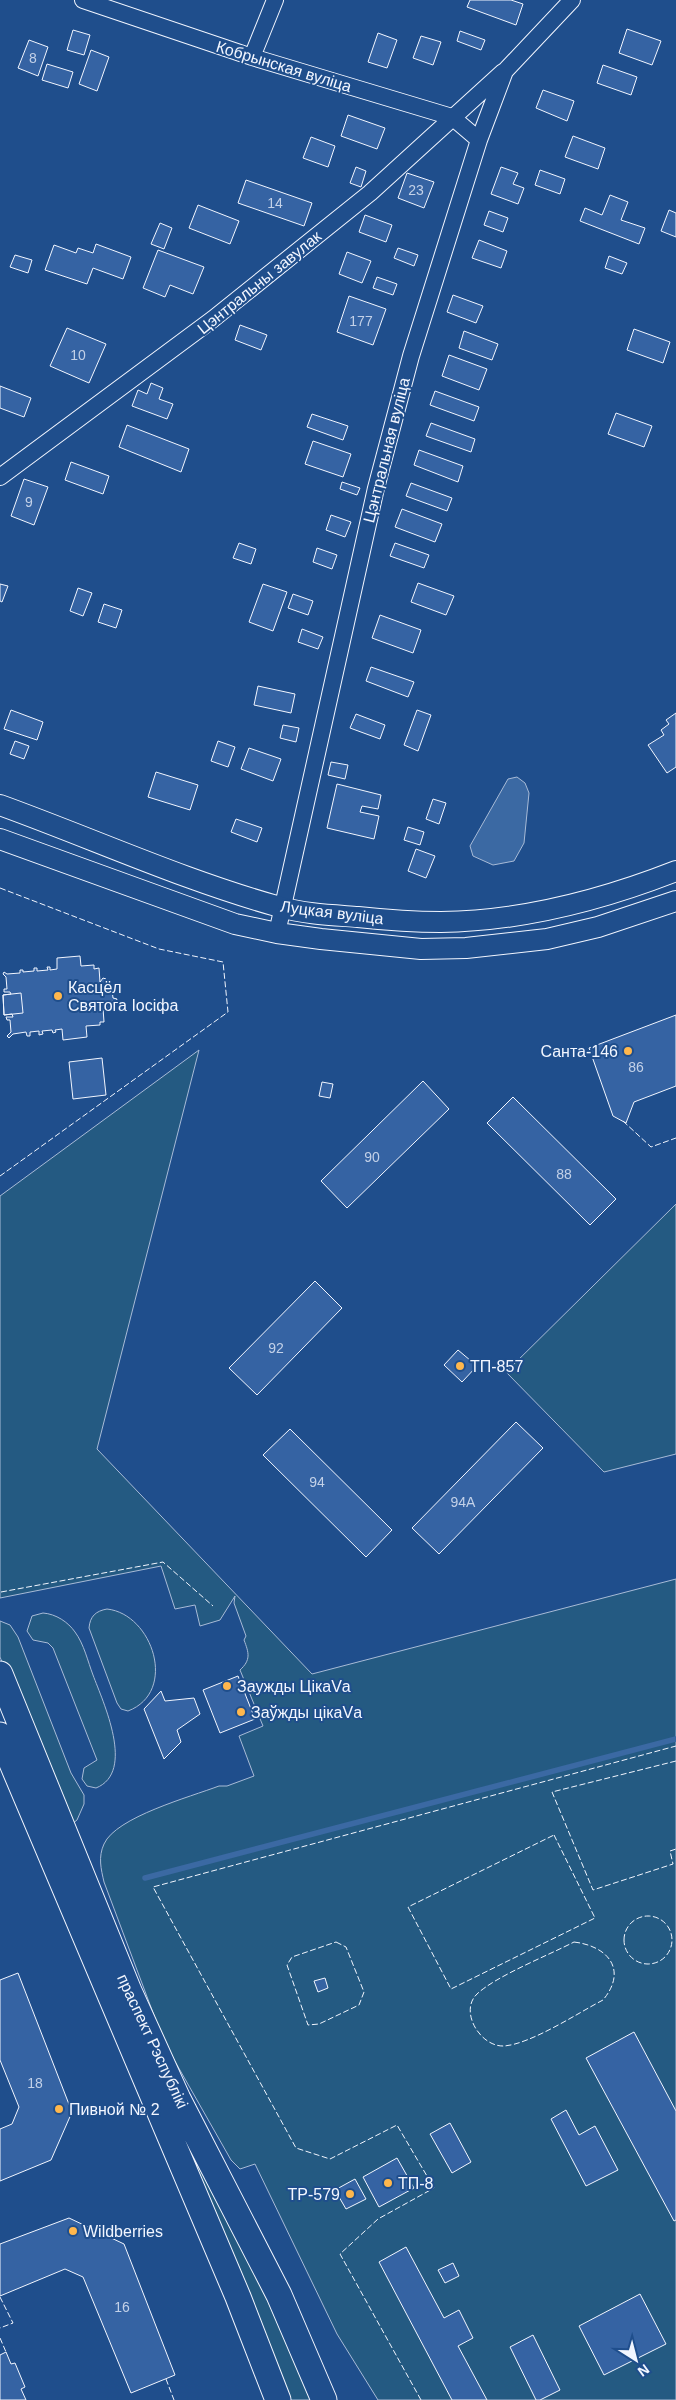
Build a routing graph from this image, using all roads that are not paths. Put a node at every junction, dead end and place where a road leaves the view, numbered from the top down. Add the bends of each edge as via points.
1 (83, 0) edge
2 (274, 0) edge
3 (572, 0) edge
4 (252, 57) junction
5 (505, 71) junction
6 (452, 117) junction
7 (480, 140) junction
8 (0, 477) edge
9 (0, 805) edge
10 (0, 839) edge
11 (676, 871) edge
12 (676, 901) edge
13 (282, 907) junction
14 (276, 933) junction
15 (0, 1674) edge
16 (0, 1735) edge
17 (278, 2400) edge
18 (324, 2400) edge

1 - 4 street, Кобрынская вуліца
2 - 4 street
3 - 5 street, Цэнтральная вуліца
4 - 6 street, Кобрынская вуліца
5 - 6 street, Цэнтральны завулак
5 - 7 street, Цэнтральная вуліца
6 - 7 street, Кобрынская вуліца
6 - 8 street, Цэнтральны завулак via 370,194 214,319
7 - 13 street, Цэнтральная вуліца via 392,422
9 - 13 street, Луцкая вуліца via 152,865
10 - 14 street, Луцкая вуліца via 235,924
11 - 13 street, Луцкая вуліца via 555,908 488,919 414,922
12 - 14 street, Луцкая вуліца via 598,928 507,945 421,949
13 - 14 street, Цэнтральная вуліца
15 - 18 main road, праспект Рэспублікі via 128,1991 186,2115 278,2295
16 - 17 main road, праспект Рэспублікі via 238,2297

